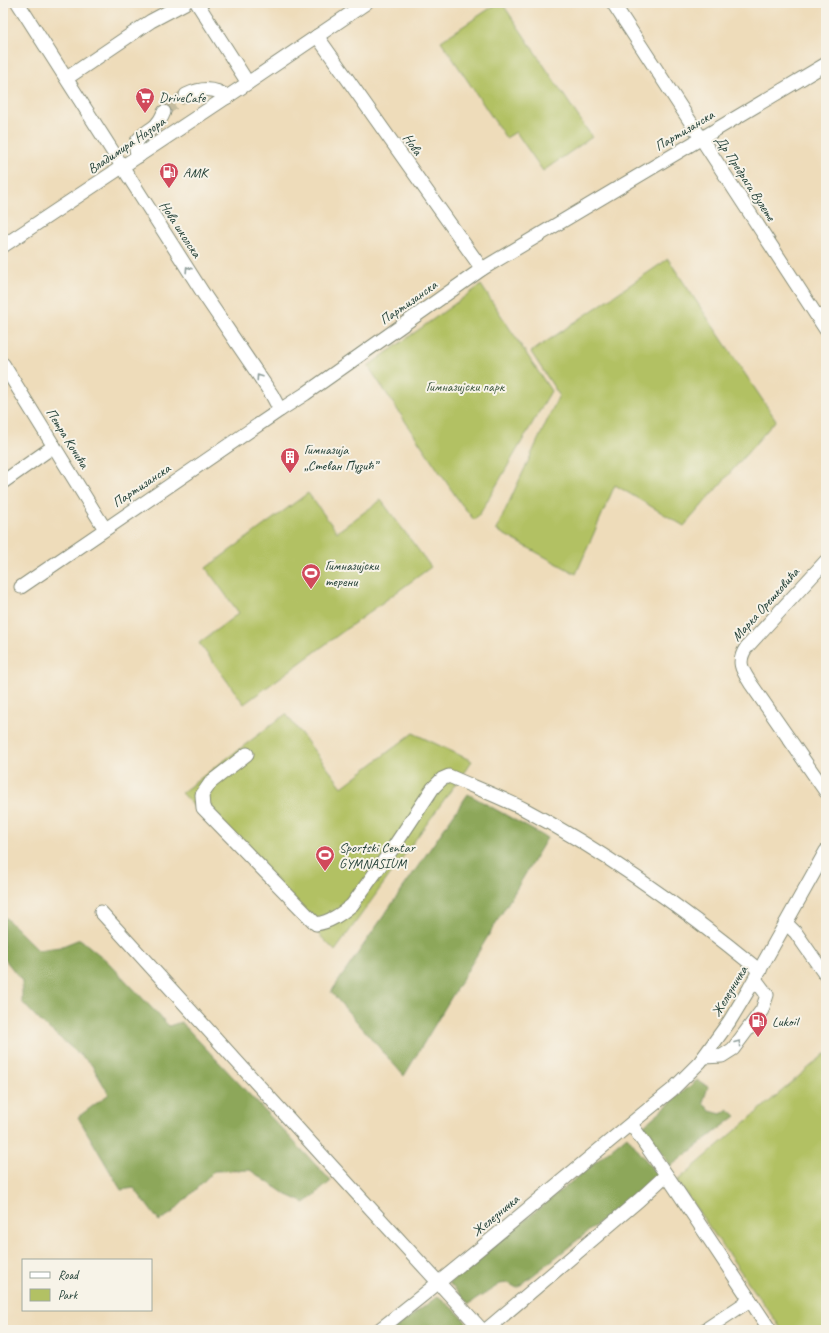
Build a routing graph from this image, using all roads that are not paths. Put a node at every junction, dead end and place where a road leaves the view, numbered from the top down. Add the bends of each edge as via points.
1 (18, 3) edge
2 (185, 3) edge
3 (197, 3) edge
4 (366, 3) edge
5 (613, 3) edge
6 (317, 36) junction
7 (826, 64) edge
8 (67, 78) junction
9 (248, 83) junction
10 (186, 95) tunnel mouth
11 (228, 97) junction
12 (164, 112) tunnel mouth
13 (701, 138) junction
14 (139, 156) junction
15 (123, 167) junction
16 (3, 246) edge
17 (482, 269) junction
18 (826, 330) edge
19 (3, 364) edge
20 (280, 410) junction
21 (54, 446) junction
22 (3, 482) edge
23 (105, 529) junction
24 (826, 561) edge
25 (21, 587) dead end
26 (247, 754) dead end
27 (826, 792) edge
28 (826, 851) edge
29 (101, 912) dead end
30 (786, 923) junction
31 (757, 975) junction
32 (826, 976) edge
33 (704, 1057) junction
34 (630, 1124) junction
35 (666, 1175) junction
36 (439, 1283) junction
37 (750, 1300) junction
38 (379, 1330) edge
39 (482, 1330) edge
40 (486, 1330) edge
41 (705, 1330) edge
42 (770, 1330) edge

1 - 8 street, Нова школска
2 - 8 street via 151,21
3 - 9 street
4 - 6 street, Владимира Назора
5 - 13 street, Др Предрага Вулете
6 - 9 street, Владимира Назора
6 - 17 street, Нова
7 - 13 street, Партизанска
8 - 15 street, Нова школска
9 - 11 street, Владимира Назора
10 - 11 street via 207,89 218,91
11 - 14 street, Владимира Назора
12 - 14 street via 158,122 138,139 135,146
13 - 17 street, Партизанска
13 - 18 street, Др Предрага Вулете
14 - 15 street, Владимира Назора
15 - 16 street, Владимира Назора
20 -> 15 street, Нова школска
17 - 20 street, Партизанска
19 - 21 street, Петра Кочића
20 - 23 street, Партизанска
21 - 22 street
21 - 23 street, Петра Кочића
23 - 25 street, Партизанска
24 - 27 street, Марка Орешковића via 746,648 741,663 742,669
26 - 31 street via 211,782 202,795 203,808 316,924 330,920 352,905 433,788 449,776 524,809 589,848 692,917
28 - 30 street, Железничка
29 - 36 street
30 - 31 street, Железничка
30 - 32 street
31 - 33 street, Железничка
33 -> 31 street via 722,1056 733,1049 762,1010 767,995
33 - 34 street, Железничка via 672,1090
34 - 35 street
34 - 36 street, Железничка
35 - 37 street
35 - 40 street
36 - 38 street, Железничка
36 - 39 street
37 - 41 street
37 - 42 street

